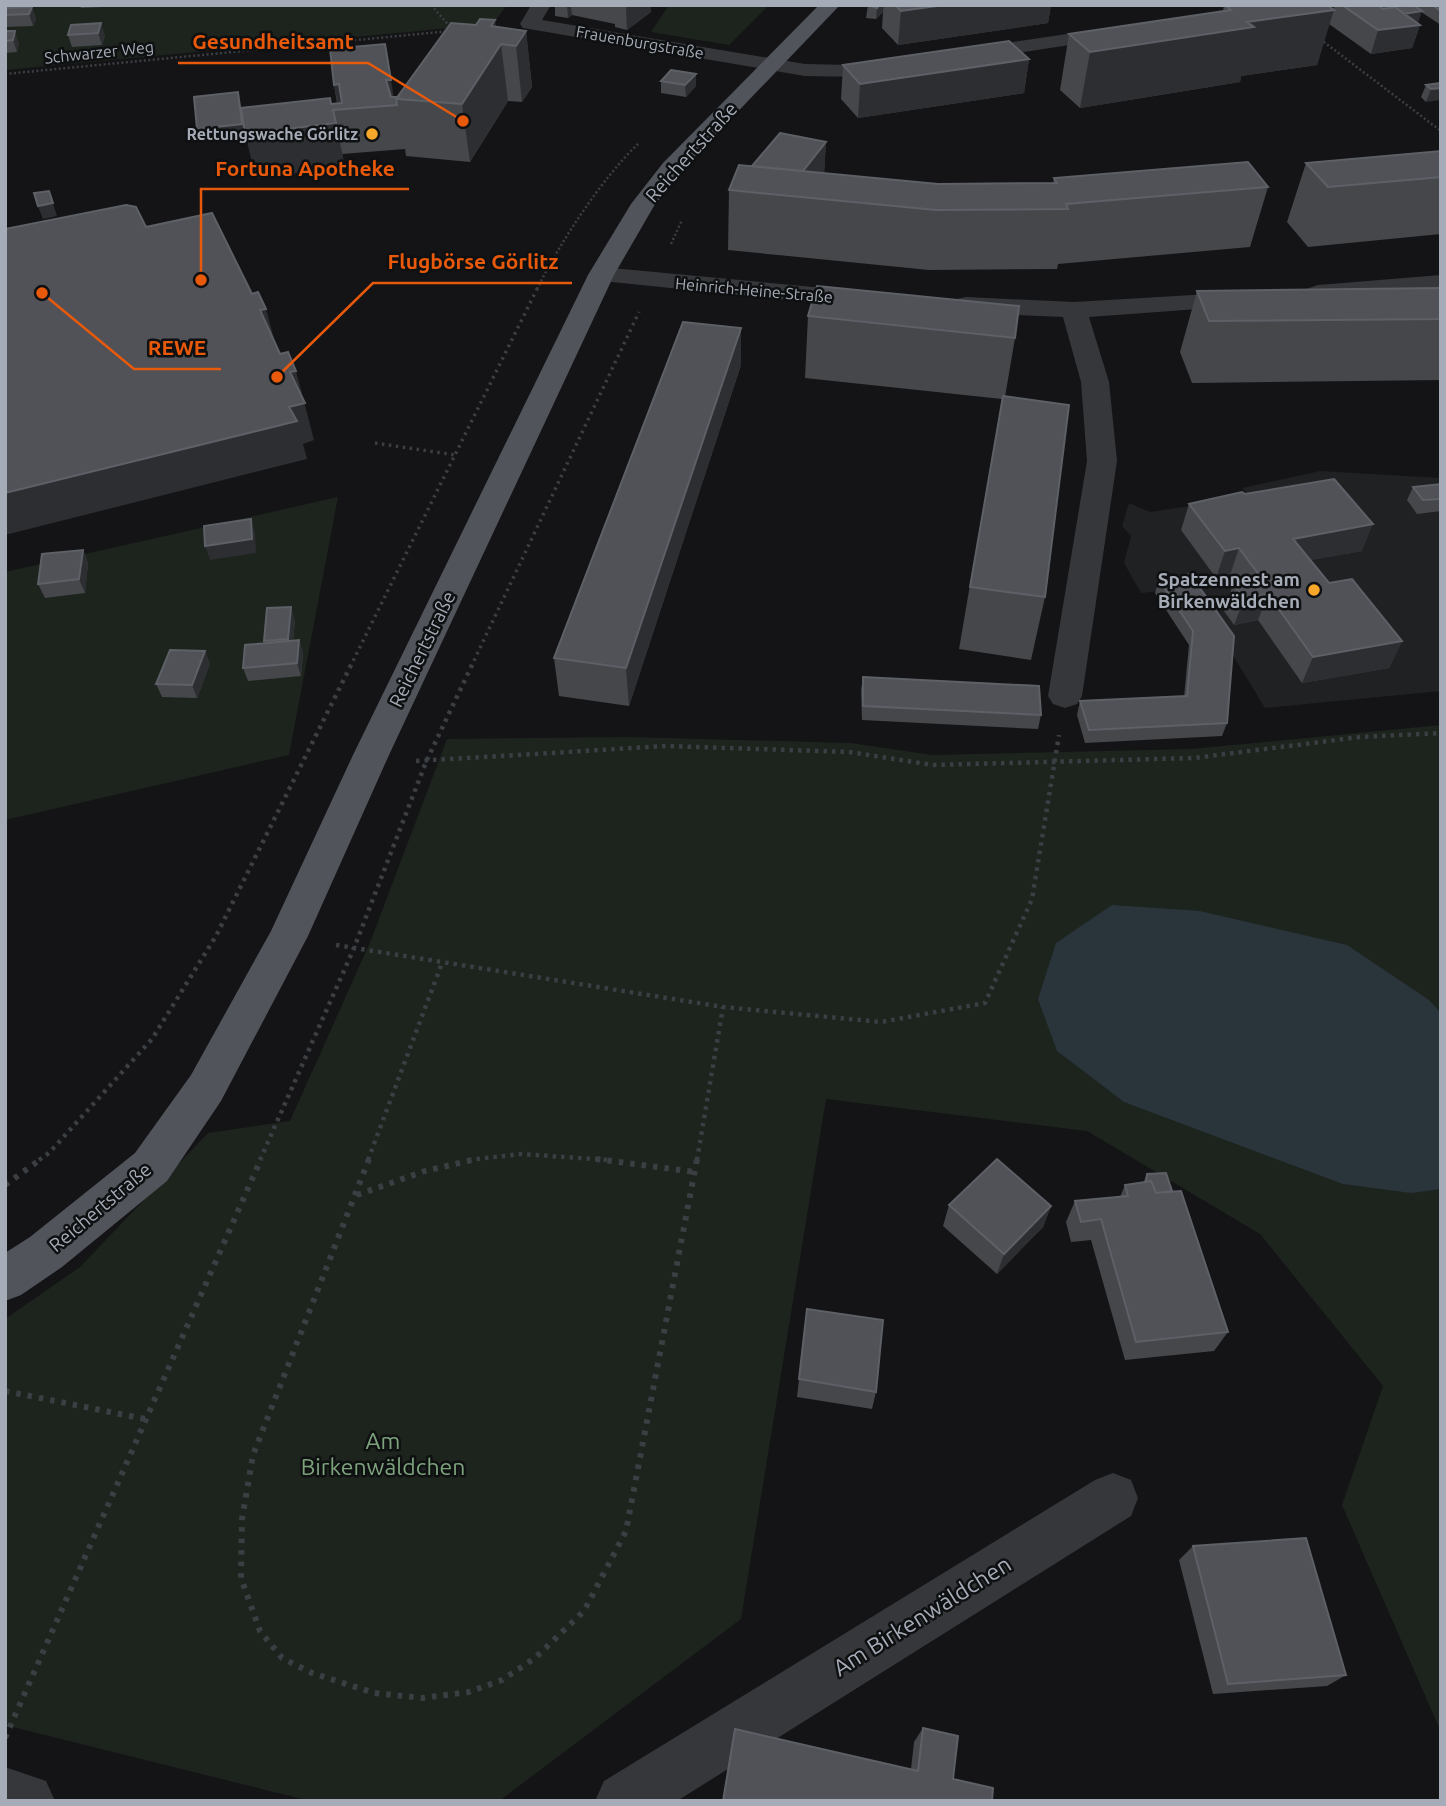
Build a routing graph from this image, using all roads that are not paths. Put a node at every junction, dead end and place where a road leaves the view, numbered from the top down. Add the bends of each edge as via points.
1 (541, 5) edge
2 (830, 5) edge
3 (1146, 29) edge
4 (944, 58) edge
5 (917, 61) edge
6 (771, 65) junction
7 (601, 275) junction
8 (1441, 283) edge
9 (1290, 296) edge
10 (1262, 298) edge
11 (894, 302) edge
12 (936, 304) edge
13 (1074, 310) junction
14 (1065, 696) road end
15 (5, 1279) edge
16 (1113, 1498) dead end
17 (5, 1796) edge
18 (26, 1801) edge
19 (624, 1801) edge

1 - 6 street, Frauenburgstraße via 530,24
2 - 6 main road, Reichertstraße
3 - 4 street
5 - 6 street via 825,72
6 - 7 main road, Reichertstraße via 671,169 643,204
7 - 11 street, Heinrich-Heine-Straße
7 - 15 main road, Reichertstraße via 288,936 206,1088 151,1167 46,1252
8 - 9 street
10 - 13 street
12 - 13 street
13 - 14 street via 1094,382 1102,461
16 - 19 street, Am Birkenwäldchen
17 - 18 street

